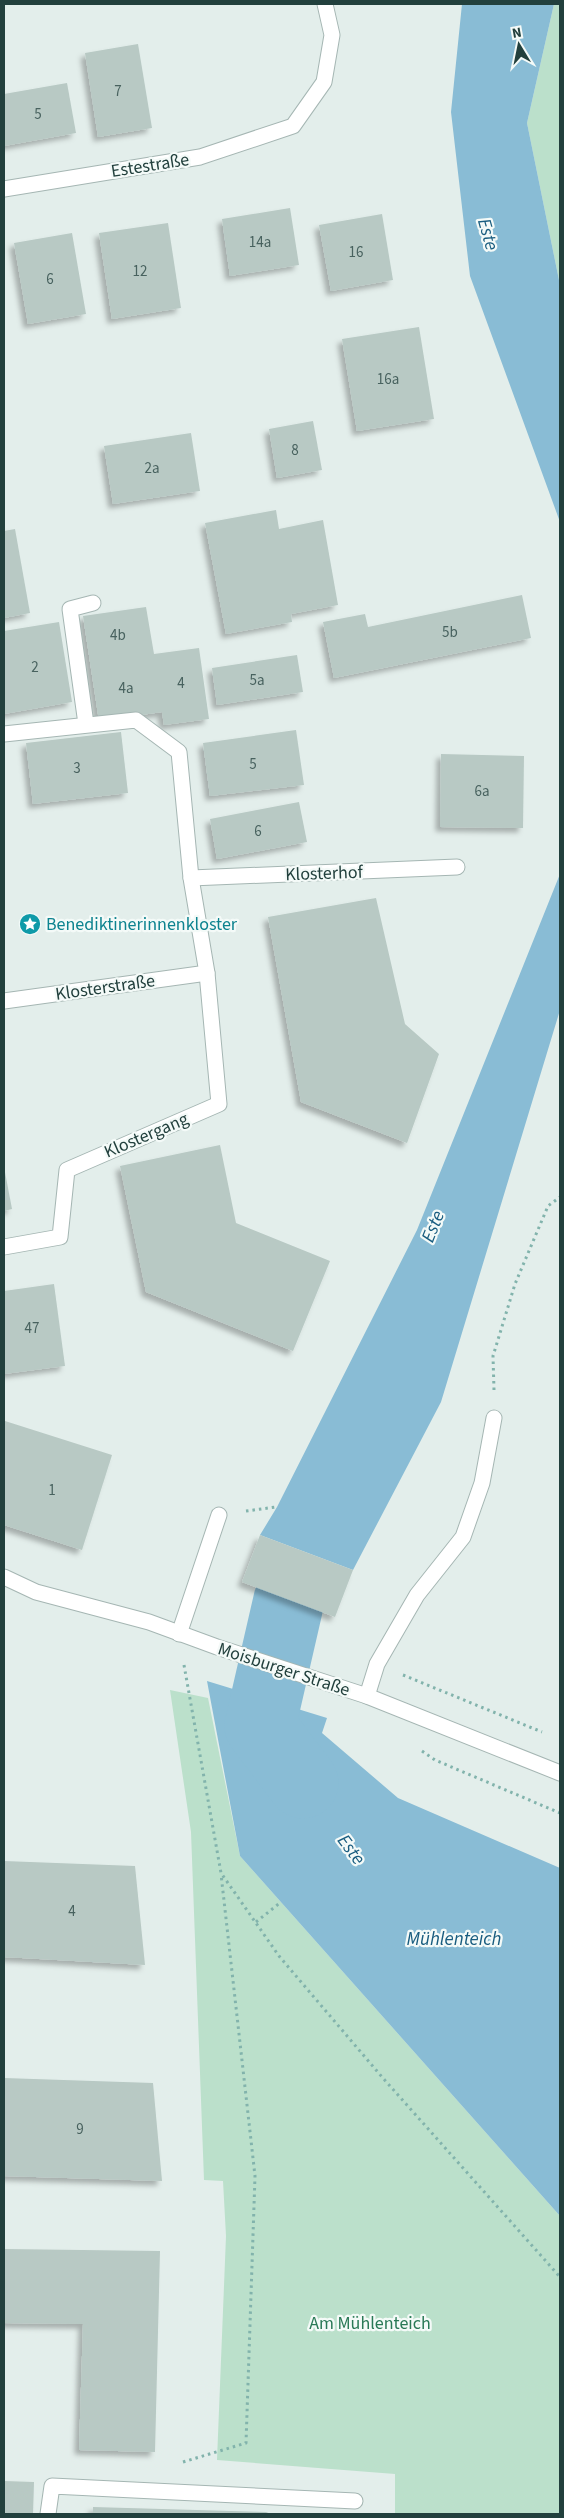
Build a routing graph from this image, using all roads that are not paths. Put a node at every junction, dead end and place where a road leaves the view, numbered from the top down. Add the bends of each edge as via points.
1 (325, 4) edge
2 (4, 189) edge
3 (93, 603) dead end
4 (86, 724) junction
5 (4, 734) edge
6 (457, 867) dead end
7 (191, 878) junction
8 (207, 974) junction
9 (4, 1001) edge
10 (4, 1247) edge
11 (494, 1418) road end
12 (219, 1515) dead end
13 (4, 1577) edge
14 (178, 1634) junction
15 (367, 1696) junction
16 (560, 1773) edge
17 (354, 2501) dead end
18 (48, 2514) edge

1 - 2 street, Estestraße via 332,35 324,82 293,126 200,157
3 - 4 street via 70,609
4 - 5 street
4 - 7 street via 136,720 179,752
6 - 7 street, Klosterhof
7 - 8 street
8 - 9 street, Klosterstraße
8 - 10 street, Klostergang via 219,1104 66,1170 60,1237
11 - 15 street via 482,1483 463,1537 417,1595 377,1664
12 - 14 street
13 - 14 street, Moisburger Straße via 36,1592 149,1622
14 - 15 street, Moisburger Straße
15 - 16 street, Moisburger Straße
17 - 18 street via 52,2486

